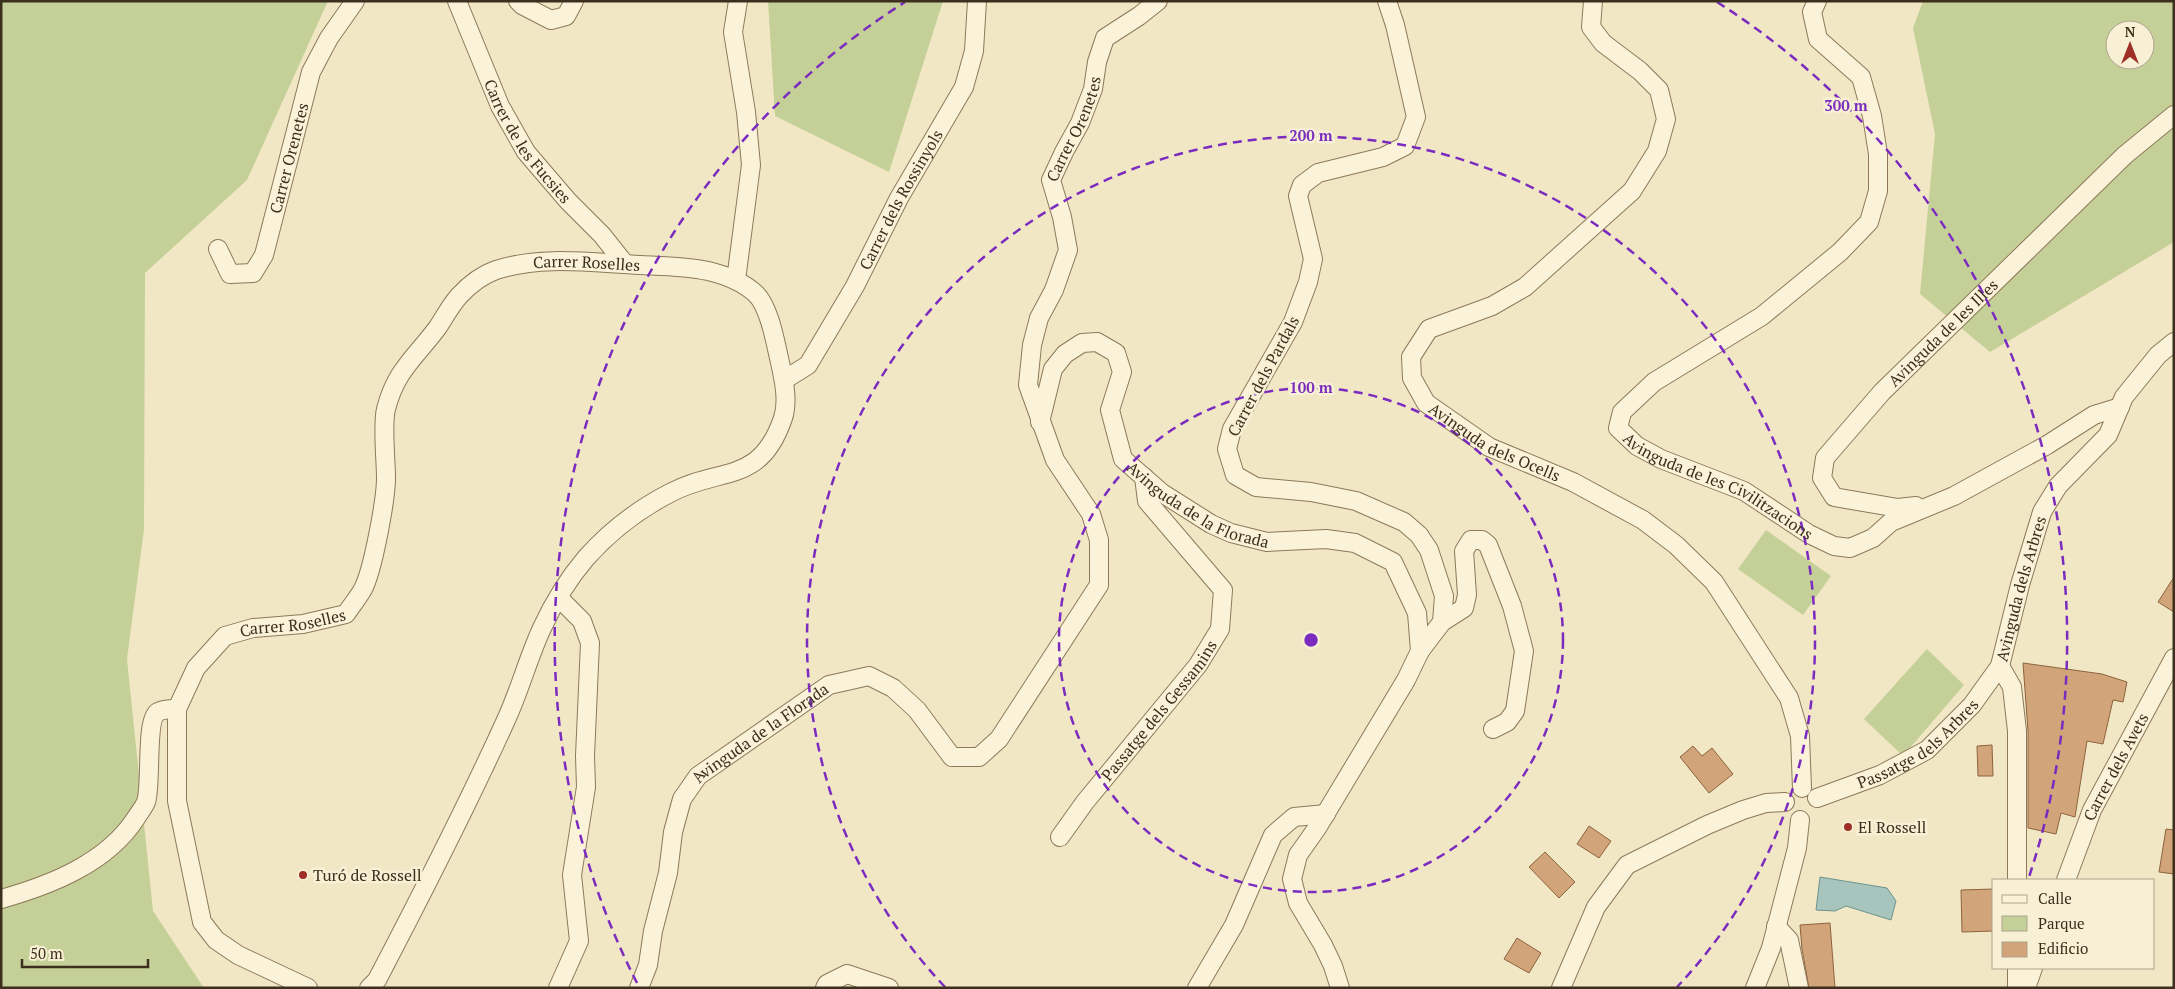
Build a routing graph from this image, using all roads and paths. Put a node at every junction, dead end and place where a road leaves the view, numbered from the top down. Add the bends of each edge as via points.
1 (355, 1) edge
2 (457, 1) edge
3 (518, 1) edge
4 (574, 1) edge
5 (738, 1) edge
6 (977, 1) edge
7 (1158, 1) edge
8 (1387, 1) edge
9 (1593, 1) edge
10 (1818, 1) edge
11 (2174, 115) edge
12 (218, 249) dead end
13 (625, 264) junction
14 (736, 280) junction
15 (2174, 342) edge
16 (784, 380) junction
17 (2120, 407) junction
18 (1040, 423) junction
19 (1144, 477) junction
20 (1936, 504) junction
21 (559, 598) junction
22 (1442, 622) junction
23 (1420, 651) junction
24 (2174, 658) edge
25 (2000, 666) junction
26 (177, 709) junction
27 (1493, 729) dead end
28 (1802, 788) junction
29 (1817, 798) junction
30 (1785, 802) junction
31 (1326, 814) junction
32 (1800, 820) junction
33 (1060, 836) dead end
34 (2017, 879) edge
35 (2066, 879) edge
36 (1, 899) edge
37 (1776, 926) junction
38 (2033, 969) edge
39 (2017, 980) edge
40 (308, 988) edge
41 (369, 988) edge
42 (558, 988) edge
43 (639, 988) edge
44 (825, 988) edge
45 (889, 988) edge
46 (1197, 988) edge
47 (1340, 988) edge
48 (1561, 988) edge
49 (1755, 988) edge
50 (1799, 988) edge

1 - 12 street, Carrer Orenetes via 329,38 311,72 264,256 253,273 230,274
2 - 13 street, Carrer de les Fucsies via 500,106 526,152
3 - 4 street via 551,20 566,16
5 - 14 street via 734,32 751,165
6 - 16 street, Carrer dels Rossinyols via 974,52 964,87 808,365
7 - 18 street, Carrer Orenetes via 1105,38 1093,89 1051,180 1068,250 1054,290 1039,318 1032,345 1028,385
8 - 22 street, Carrer dels Pardals via 1396,25 1416,117 1405,146 1384,157 1318,174 1302,185 1298,196 1314,258 1308,282 1293,322 1232,429 1227,449 1235,475 1256,487 1310,492 1356,501 1404,522 1419,535 1429,550 1444,596
9 - 28 street, Avinguda dels Ocells via 1592,27 1603,43 1659,90 1666,120 1657,151 1632,190 1526,287 1492,306 1429,329 1411,357 1412,378 1426,403 1489,447 1573,482 1643,520 1676,545 1714,582 1789,698 1800,736
10 - 20 street, Avinguda de les Civilitzacions via 1812,12 1818,39 1861,77 1872,116 1878,154 1878,190 1869,222 1840,252 1762,316 1654,382 1622,412 1618,428 1637,446 1661,459 1744,491 1809,534 1834,546 1850,548 1873,538 1891,522
11 - 20 street, Avinguda de les Illes via 2125,155 1977,298 1882,392 1825,458 1822,478 1834,497 1898,508
13 - 14 street, Carrer Roselles via 680,267
13 - 26 street, Carrer Roselles via 565,260 499,269 480,276 457,298 394,384 384,414 386,485 373,556 364,587 346,614 303,624 253,628 225,636 196,668
14 - 16 street, Carrer Roselles via 758,296 772,328
15 - 17 street, Avinguda dels Arbres via 2158,355 2124,397
16 - 21 street, Carrer Roselles via 785,414 774,438 754,465 732,474 692,483 645,508 592,551 574,572
17 - 20 street, Avinguda de les Civilitzacions via 2094,415
17 - 25 street, Avinguda dels Arbres via 2108,435 2058,486 2042,512
18 - 19 street, Avinguda de la Florada via 1054,369 1065,354 1082,343 1097,342 1116,353 1122,372 1110,410 1123,459
18 - 43 street, Avinguda de la Florada via 1055,460 1091,514 1099,540 1099,585 999,739 979,757 952,757 917,710 893,688 869,676 830,685 698,776 682,799 648,965
19 - 23 street, Avinguda de la Florada via 1211,524 1231,533 1267,542 1326,539 1355,544 1393,562 1417,614
19 - 33 street, Passatge dels Gessamins via 1147,501 1223,590 1220,629 1198,665
21 - 41 street, Carrer Roselles via 542,627 520,689 474,789 377,980
21 - 42 street via 582,621 590,642 586,787 572,875 578,941
22 - 23 street
22 - 27 street via 1464,608 1467,595 1464,551 1471,540 1482,540 1488,546 1512,606 1524,651 1514,711 1507,722
23 - 31 street
24 - 35 street, Carrer dels Avets via 2092,810
25 - 29 street, Passatge dels Arbres via 1972,705 1927,750 1887,772
25 - 34 street, Avinguda dels Arbres via 2012,687 2017,731
26 - 36 street via 159,711 154,715 146,802 115,845 78,869
26 - 40 street, Carrer Roselles via 176,801 202,922 216,940 238,955
28 - 29 street
28 - 30 street via 1788,794
29 - 32 street via 1816,811 1806,820
30 - 32 street via 1790,816
30 - 48 street via 1766,803 1743,810 1626,865 1596,907
31 - 46 street via 1294,817 1273,835 1234,925
31 - 47 street via 1298,855 1292,879 1298,903 1333,966
32 - 37 street via 1797,848
37 - 49 street
37 - 50 street via 1790,940
38 - 39 street via 2027,985
44 - 45 street via 847,974

